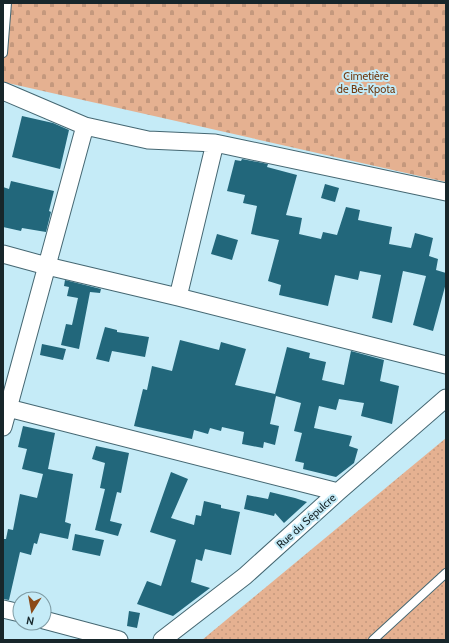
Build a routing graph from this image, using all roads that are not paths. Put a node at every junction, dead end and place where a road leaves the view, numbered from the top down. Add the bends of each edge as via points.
1 (7, 3) edge
2 (3, 53) edge
3 (3, 91) edge
4 (85, 126) junction
5 (215, 143) junction
6 (446, 192) edge
7 (3, 254) edge
8 (47, 266) junction
9 (178, 297) junction
10 (446, 365) edge
11 (446, 398) edge
12 (8, 408) junction
13 (3, 427) edge
14 (338, 492) junction
15 (446, 573) edge
16 (52, 622) edge
17 (119, 640) edge
18 (162, 640) edge
19 (373, 640) edge

1 - 2 lane
3 - 4 street
4 - 5 street via 148,140
4 - 8 street
5 - 6 street
5 - 9 street
7 - 8 street
8 - 9 street
8 - 12 street
9 - 10 street
11 - 14 street, Rue du Sépulcre
12 - 13 street
12 - 14 street
14 - 18 street, Rue du Sépulcre via 245,576
15 - 19 lane
16 - 17 street

